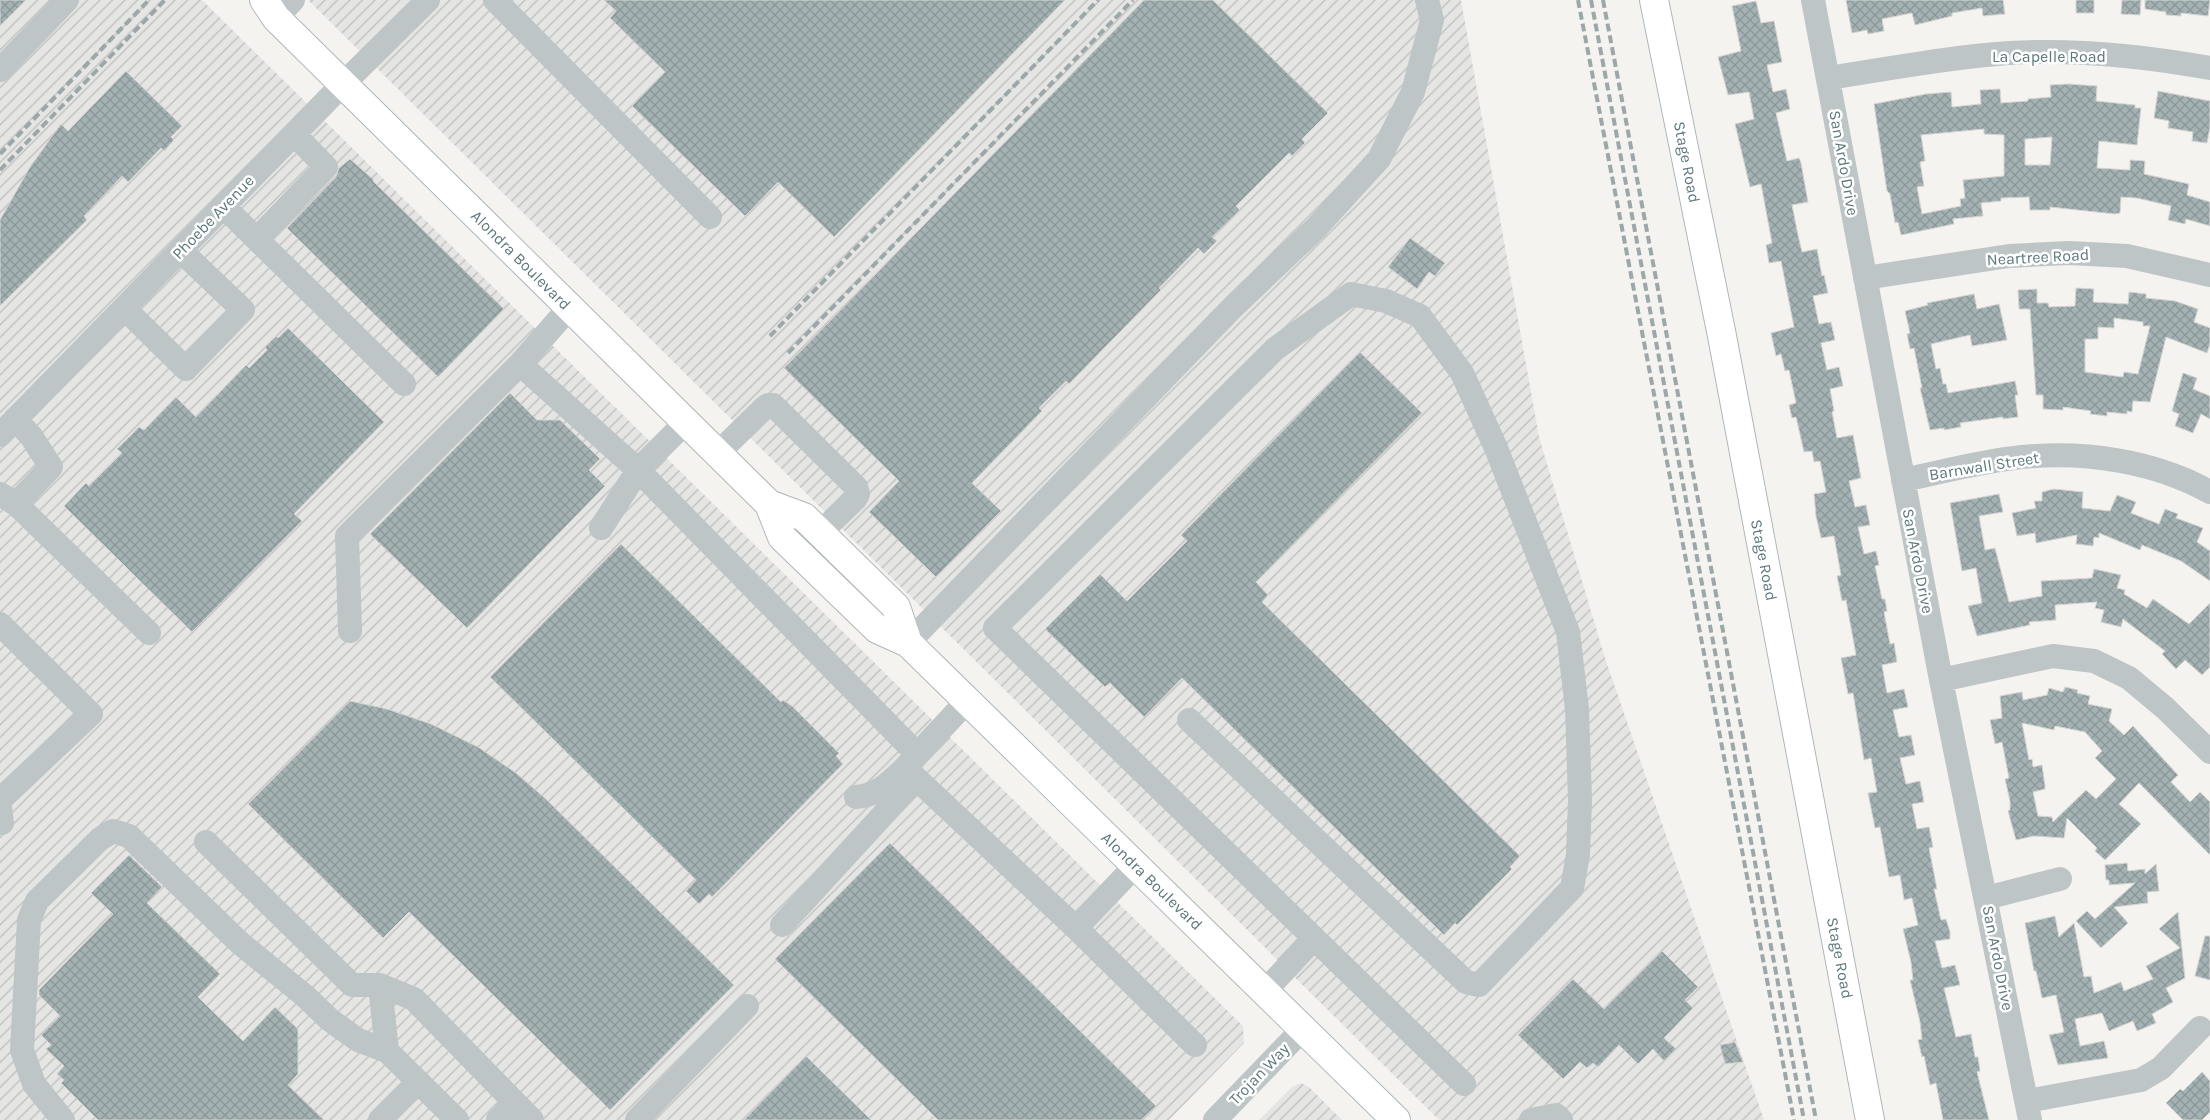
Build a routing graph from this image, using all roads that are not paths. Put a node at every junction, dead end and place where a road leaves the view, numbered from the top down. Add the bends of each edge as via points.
1 (67, 0) edge
2 (246, 0) edge
3 (428, 0) edge
4 (495, 0) edge
5 (1427, 0) edge
6 (1654, 0) edge
7 (1813, 0) edge
8 (276, 8) edge
9 (2210, 68) edge
10 (0, 70) edge
11 (1828, 78) junction
12 (343, 84) junction
13 (294, 134) junction
14 (223, 206) junction
15 (710, 217) dead end
16 (257, 239) junction
17 (180, 250) junction
18 (2210, 275) edge
19 (1865, 278) junction
20 (124, 308) junction
21 (570, 308) junction
22 (520, 364) junction
23 (404, 384) dead end
24 (686, 422) junction
25 (8, 427) edge
26 (718, 453) junction
27 (638, 470) junction
28 (1902, 480) junction
29 (2210, 492) edge
30 (8, 499) edge
31 (769, 504) junction
32 (602, 528) dead end
33 (820, 533) junction
34 (0, 624) edge
35 (350, 632) dead end
36 (149, 634) dead end
37 (908, 643) junction
38 (1941, 680) junction
39 (967, 701) junction
40 (1189, 720) dead end
41 (2210, 752) edge
42 (912, 767) junction
43 (856, 797) dead end
44 (0, 800) edge
45 (0, 807) edge
46 (0, 823) edge
47 (206, 842) dead end
48 (1136, 865) junction
49 (2060, 878) dead end
50 (1986, 898) junction
51 (782, 925) dead end
52 (1076, 928) junction
53 (1314, 938) junction
54 (380, 986) junction
55 (1265, 991) junction
56 (747, 1006) dead end
57 (2200, 1028) dead end
58 (1304, 1029) junction
59 (1195, 1045) dead end
60 (387, 1051) junction
61 (418, 1082) junction
62 (1464, 1084) dead end
63 (515, 1103) junction
64 (2028, 1111) edge
65 (449, 1117) edge
66 (63, 1120) edge
67 (380, 1120) edge
68 (498, 1120) edge
69 (532, 1120) edge
70 (637, 1120) edge
71 (1215, 1120) edge
72 (1396, 1120) edge
73 (1531, 1120) edge
74 (1561, 1120) edge
75 (1870, 1120) edge

1 - 10 street
2 - 8 main road, Alondra Boulevard
3 - 12 street, Phoebe Avenue
4 - 15 street
5 - 37 street via 1432,20 1413,92 1379,159 1316,228 1234,306
6 - 75 main road, Stage Road via 1722,336
7 - 11 street, San Ardo Drive
8 - 12 main road, Alondra Boulevard
9 - 11 street, La Capelle Road via 2157,58 2010,53
11 - 19 street, San Ardo Drive
12 - 13 street, Phoebe Avenue
12 - 21 main road, Alondra Boulevard
13 - 14 street, Phoebe Avenue
13 - 16 street via 326,167
14 - 16 street
14 - 17 street, Phoebe Avenue
16 - 23 street
17 - 20 street, Phoebe Avenue
17 - 20 street via 243,310 186,369
18 - 19 street, Neartree Road via 2127,256 2069,254 2009,256
19 - 28 street, San Ardo Drive
20 - 25 street, Phoebe Avenue
21 - 22 street
21 - 24 main road, Alondra Boulevard
22 - 27 street
22 - 35 street via 347,536
24 - 26 main road, Alondra Boulevard
24 - 27 street
25 - 30 street via 31,436 51,467
26 - 31 main road, Alondra Boulevard
26 - 33 street via 768,405 773,405 856,487 858,494
27 - 32 street
27 - 42 street
28 - 29 street, Barnwall Street via 2022,458 2079,456 2135,463 2190,481
28 - 38 street, San Ardo Drive
30 - 36 street
31 - 33 main road, Alondra Boulevard via 804,517
31 - 37 main road, Alondra Boulevard via 782,537 877,628
33 - 37 main road, Alondra Boulevard via 896,607
34 - 44 street via 91,714
37 - 39 main road, Alondra Boulevard
38 - 41 street via 2053,656 2094,661 2129,678
38 - 50 street, San Ardo Drive
39 - 42 street
39 - 48 main road, Alondra Boulevard
40 - 53 street via 1466,982 1479,985 1572,888 1578,855 1580,800 1577,709 1568,632 1496,448 1462,373 1420,316 1386,301 1351,294 1276,349 995,628
42 - 43 street via 883,789 869,796
42 - 51 street
42 - 52 street
45 - 46 street
47 - 54 street via 352,985
48 - 52 street
48 - 55 main road, Alondra Boulevard
49 - 50 street
50 - 64 street, San Ardo Drive
52 - 59 street
53 - 55 street
53 - 62 street
54 - 60 street
54 - 63 street via 414,999
55 - 58 main road, Alondra Boulevard
56 - 70 street
57 - 64 street via 2161,1068 2141,1080
58 - 71 street, Trojan Way
58 - 72 main road, Alondra Boulevard
60 - 61 street
60 - 66 street via 358,1040 330,1020 240,944 130,836 114,831 100,839 37,901 30,920 22,1050 34,1084
61 - 65 street
61 - 67 street
63 - 68 street
63 - 69 street
73 - 74 street via 1556,1115

